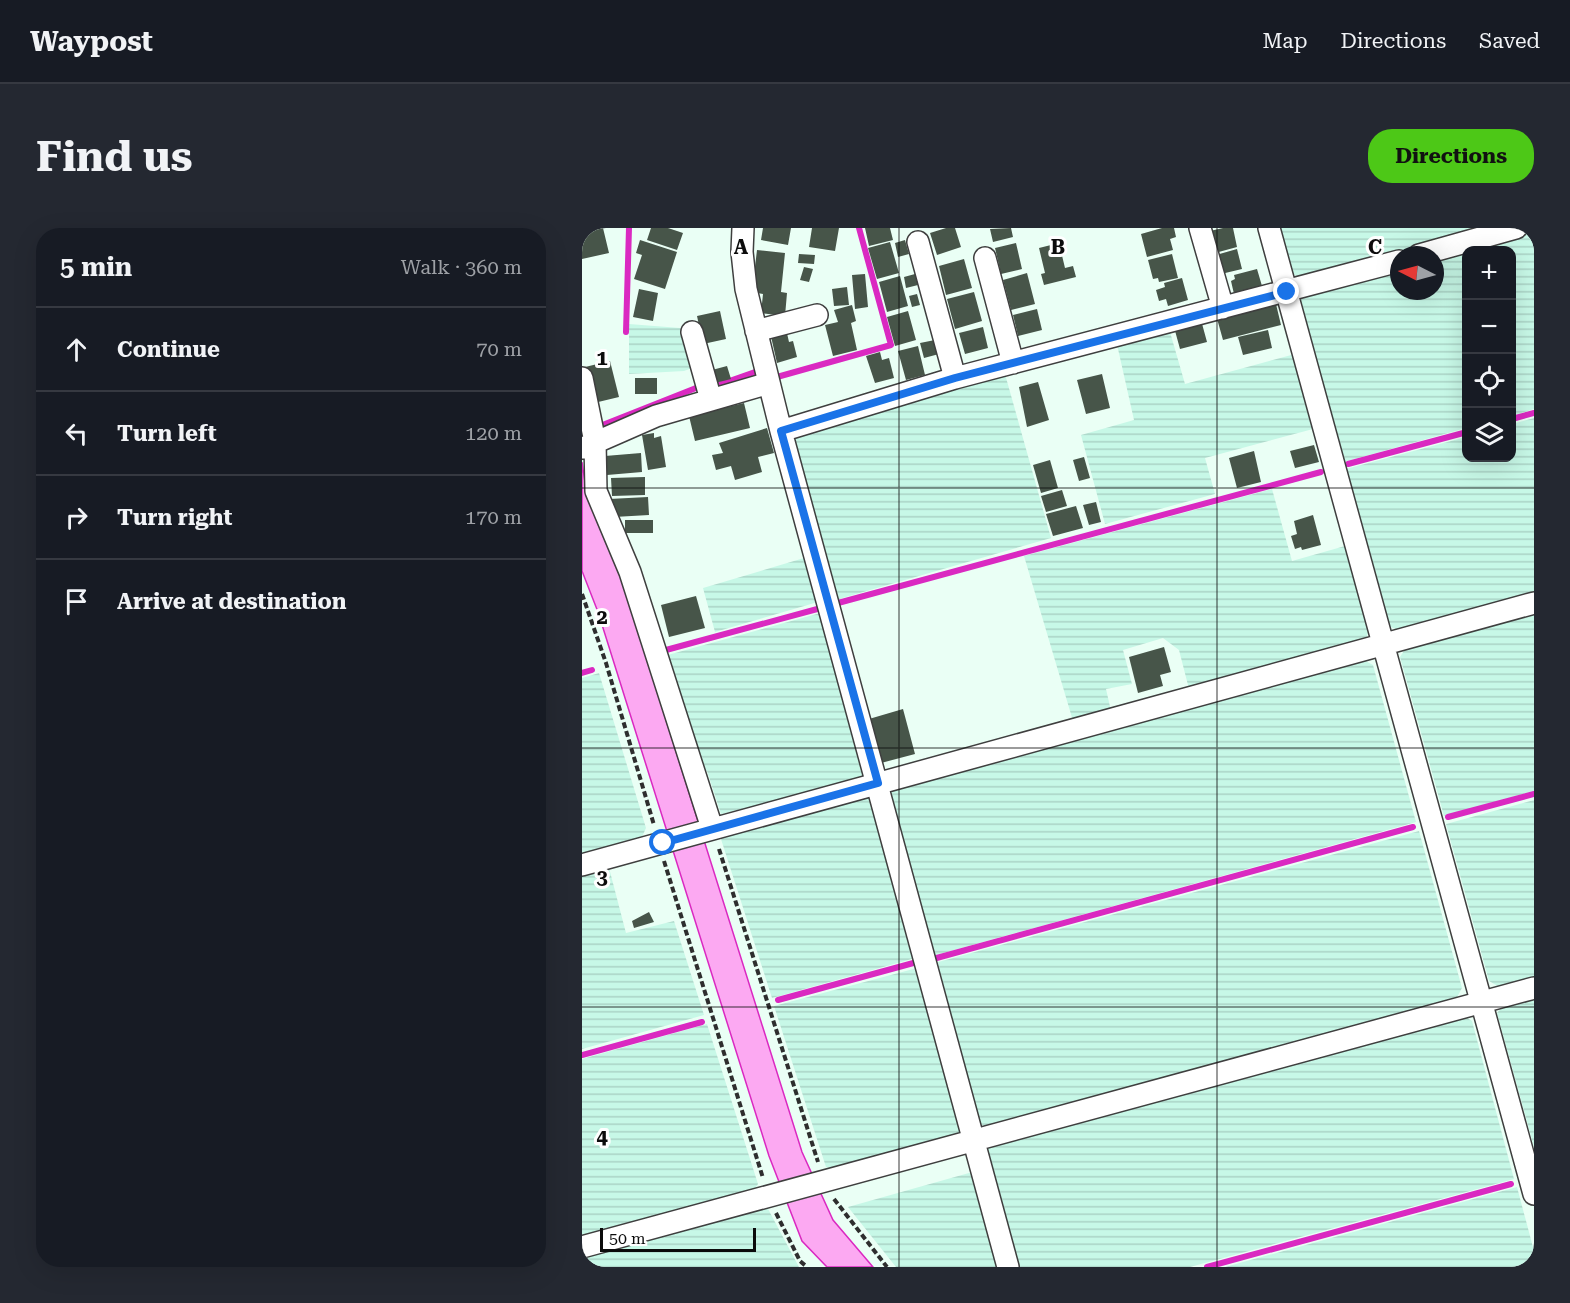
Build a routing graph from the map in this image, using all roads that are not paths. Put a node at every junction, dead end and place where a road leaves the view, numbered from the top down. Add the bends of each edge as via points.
1 (743, 228) edge
2 (1200, 228) edge
3 (1269, 228) edge
4 (1516, 228) edge
5 (918, 242) dead end
6 (1444, 248) edge
7 (985, 258) dead end
8 (1390, 263) edge
9 (1287, 292) junction
10 (1223, 308) junction
11 (816, 315) dead end
12 (756, 331) junction
13 (692, 332) dead end
14 (1013, 363) junction
15 (582, 378) edge
16 (955, 378) junction
17 (769, 383) junction
18 (711, 400) junction
19 (781, 431) junction
20 (588, 445) edge
21 (1534, 603) edge
22 (1384, 644) junction
23 (878, 783) junction
24 (708, 829) junction
25 (582, 865) edge
26 (1534, 988) edge
27 (1481, 1002) junction
28 (972, 1139) junction
29 (1534, 1194) edge
30 (582, 1246) edge
31 (1008, 1267) edge

1 - 12 street via 746,289
2 - 10 street
3 - 9 street
4 - 6 street
5 - 16 street
7 - 14 street
8 - 9 street
9 - 10 street
9 - 22 street
10 - 14 street
11 - 12 street
12 - 17 street
13 - 18 street
14 - 16 street
15 - 20 street
16 - 19 street
17 - 18 street
17 - 19 street
18 - 20 street via 656,416
19 - 23 street
20 - 24 street via 596,491 630,572
21 - 22 street
22 - 23 street
22 - 27 street
23 - 24 street
23 - 28 street
24 - 25 street
26 - 27 street
27 - 28 street
27 - 29 street
28 - 30 street
28 - 31 street

